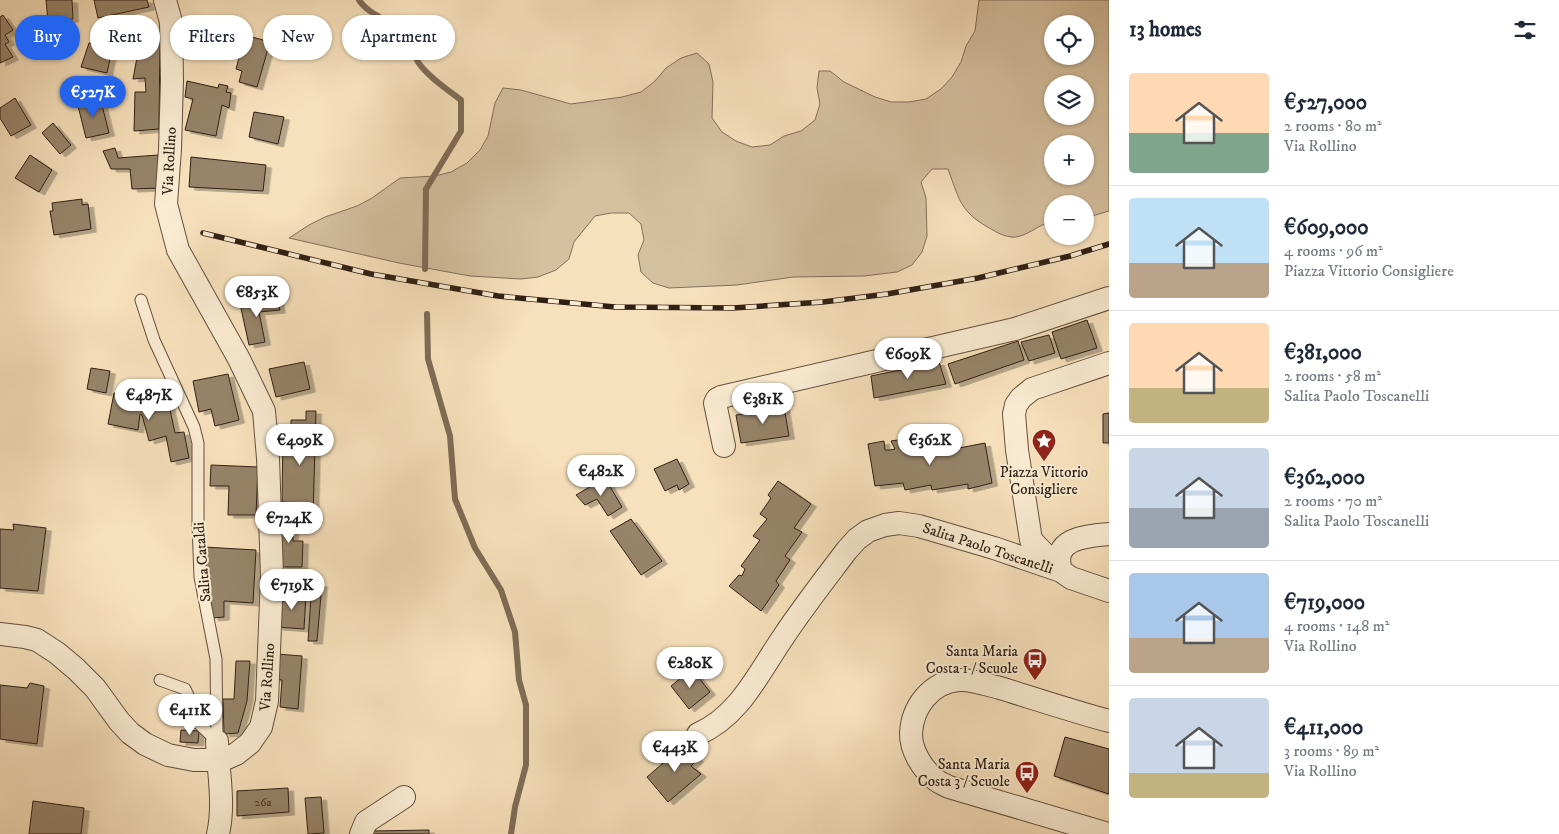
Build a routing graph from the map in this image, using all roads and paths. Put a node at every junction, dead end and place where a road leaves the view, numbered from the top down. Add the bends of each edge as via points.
1 (165, 0) edge
2 (1109, 298) edge
3 (141, 300) dead end
4 (1109, 363) edge
5 (724, 446) dead end
6 (1109, 534) edge
7 (1061, 571) junction
8 (1109, 591) edge
9 (0, 634) edge
10 (160, 680) dead end
11 (1109, 721) edge
12 (698, 734) dead end
13 (221, 753) junction
14 (404, 797) dead end
15 (218, 834) edge
16 (228, 834) edge
17 (361, 834) edge
18 (1108, 834) edge

1 - 13 street, Via Rollino via 170,22 172,80 166,204 178,250 240,358 264,411 268,458 272,576 267,701 256,736 243,749
2 - 5 street via 1015,329 721,397 715,403
3 - 13 lane, Salita Cataldi via 154,340 194,427 198,443 200,577 216,659
4 - 7 street via 1032,389 1016,405 1017,450 1031,540
6 - 7 street via 1083,536 1069,543 1060,555
7 - 8 street via 1071,578
7 - 12 street, Salita Paolo Toscanelli via 909,524 885,525 868,531 847,550 737,706 708,730
9 - 13 street via 36,640 57,653 89,682 130,733 145,744 168,755 194,760
10 - 13 lane via 184,689 196,720
11 - 18 street via 976,682 959,680 935,688 928,694 916,709 911,736 922,765 936,780 949,787
13 - 15 street, Salita Cataldi via 221,822
13 - 16 lane via 231,821
14 - 17 street via 366,822

